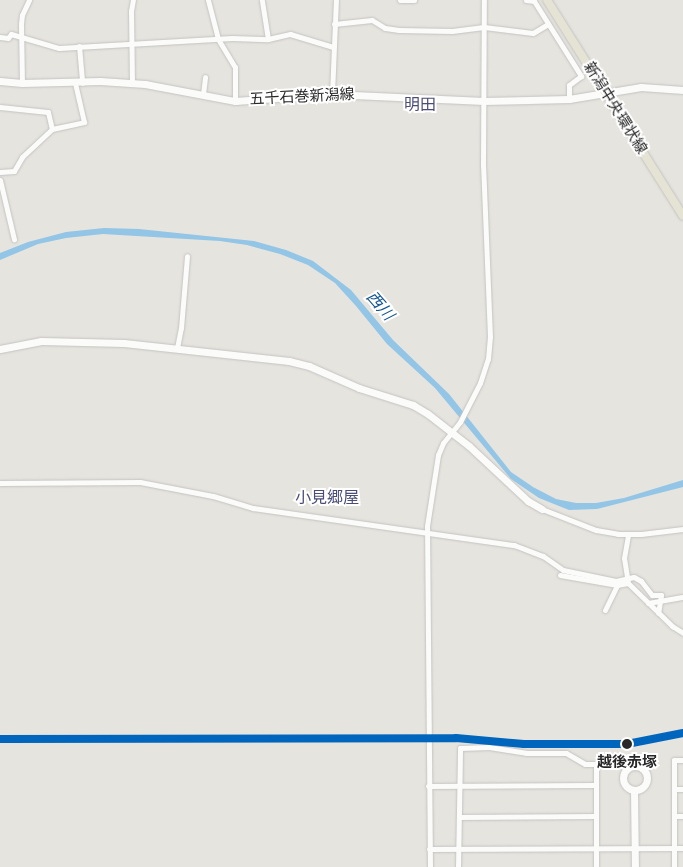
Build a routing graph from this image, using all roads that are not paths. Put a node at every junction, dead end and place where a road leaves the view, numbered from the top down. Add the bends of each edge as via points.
1 (29, 0) edge
2 (133, 0) edge
3 (208, 0) edge
4 (262, 0) edge
5 (336, 0) edge
6 (400, 0) edge
7 (414, 0) edge
8 (484, 0) edge
9 (526, 0) edge
10 (547, 0) edge
11 (334, 24) junction
12 (548, 24) junction
13 (484, 27) junction
14 (20, 36) junction
15 (0, 37) edge
16 (218, 39) junction
17 (268, 39) junction
18 (132, 42) junction
19 (79, 46) junction
20 (333, 47) junction
21 (205, 77) dead end
22 (0, 81) edge
23 (22, 83) junction
24 (79, 83) junction
25 (132, 83) junction
26 (683, 90) edge
27 (606, 93) junction
28 (203, 94) junction
29 (332, 94) junction
30 (569, 99) junction
31 (235, 101) junction
32 (484, 101) junction
33 (0, 107) edge
34 (52, 129) junction
35 (0, 172) edge
36 (0, 180) edge
37 (683, 216) edge
38 (14, 239) dead end
39 (187, 256) dead end
40 (177, 348) junction
41 (0, 349) edge
42 (452, 432) junction
43 (0, 483) edge
44 (542, 509) joint
45 (683, 529) edge
46 (427, 534) junction
47 (628, 536) junction
48 (560, 575) dead end
49 (628, 580) junction
50 (617, 584) junction
51 (683, 596) edge
52 (660, 600) junction
53 (648, 602) junction
54 (606, 610) dead end
55 (658, 613) junction
56 (683, 633) edge
57 (683, 760) edge
58 (596, 785) junction
59 (428, 786) junction
60 (459, 786) junction
61 (683, 788) edge
62 (674, 789) junction
63 (634, 790) dead end
64 (459, 816) junction
65 (596, 816) junction
66 (674, 816) junction
67 (683, 816) edge
68 (674, 848) junction
69 (683, 848) edge
70 (429, 849) junction
71 (596, 849) junction
72 (636, 849) junction
73 (458, 850) junction
74 (430, 867) edge
75 (458, 867) edge
76 (596, 867) edge
77 (635, 867) edge
78 (674, 867) edge

1 - 14 street via 22,15
2 - 18 street
3 - 16 street
4 - 17 street
5 - 11 street
6 - 7 street
8 - 13 street
9 - 12 street via 534,1
10 - 27 main road, 新潟中央環状線
11 - 13 street via 372,20 385,28 399,30 452,31
11 - 20 street
12 - 13 street via 532,33
12 - 30 street via 581,76 569,85
13 - 32 street
14 - 15 street
14 - 19 street via 59,48
14 - 23 street
16 - 17 street
16 - 18 street
16 - 31 street via 235,67
17 - 20 street via 290,34
18 - 19 street
18 - 25 street
19 - 24 street
20 - 29 street
21 - 28 street
22 - 23 main road, 五千石巻新潟線
23 - 24 main road, 五千石巻新潟線
24 - 25 main road, 五千石巻新潟線
24 - 34 street via 84,122
25 - 28 main road, 五千石巻新潟線
26 - 27 main road, 五千石巻新潟線 via 641,87
27 - 30 main road, 五千石巻新潟線
27 - 37 main road, 新潟中央環状線
28 - 31 main road, 五千石巻新潟線
29 - 31 main road, 五千石巻新潟線
29 - 32 main road, 五千石巻新潟線
30 - 32 main road, 五千石巻新潟線
32 - 42 street via 490,340 483,376
33 - 34 street via 48,112
34 - 35 street via 22,157 14,171
36 - 38 street
39 - 40 street
40 - 41 main road via 67,340
40 - 42 main road via 309,366 359,388 413,405
42 - 44 main road via 524,498
42 - 46 street via 438,455
43 - 46 street via 140,482 213,496 253,508
44 - 47 street via 596,530
45 - 47 street
46 - 49 street via 516,546 543,556 563,570 616,581
46 - 59 street
47 - 49 street via 624,558
48 - 50 street
49 - 50 street
49 - 52 street via 634,577 641,581 652,595 661,595
49 - 53 street
50 - 54 street
51 - 52 street
52 - 53 street
52 - 55 street
53 - 55 street
55 - 56 street
57 - 62 street via 674,760
58 - 60 street
58 - 60 street via 596,764 585,764 566,752 526,754 489,747 460,748
58 - 65 street
59 - 60 street
59 - 70 street
60 - 64 street
61 - 62 street
62 - 66 street
63 - 72 main road
64 - 65 street
64 - 73 street
65 - 71 street
66 - 67 street
66 - 68 street
68 - 69 street
68 - 72 street
68 - 78 street
70 - 73 street
70 - 74 street
71 - 72 street
71 - 73 street
71 - 76 street
72 - 77 main road
73 - 75 street

